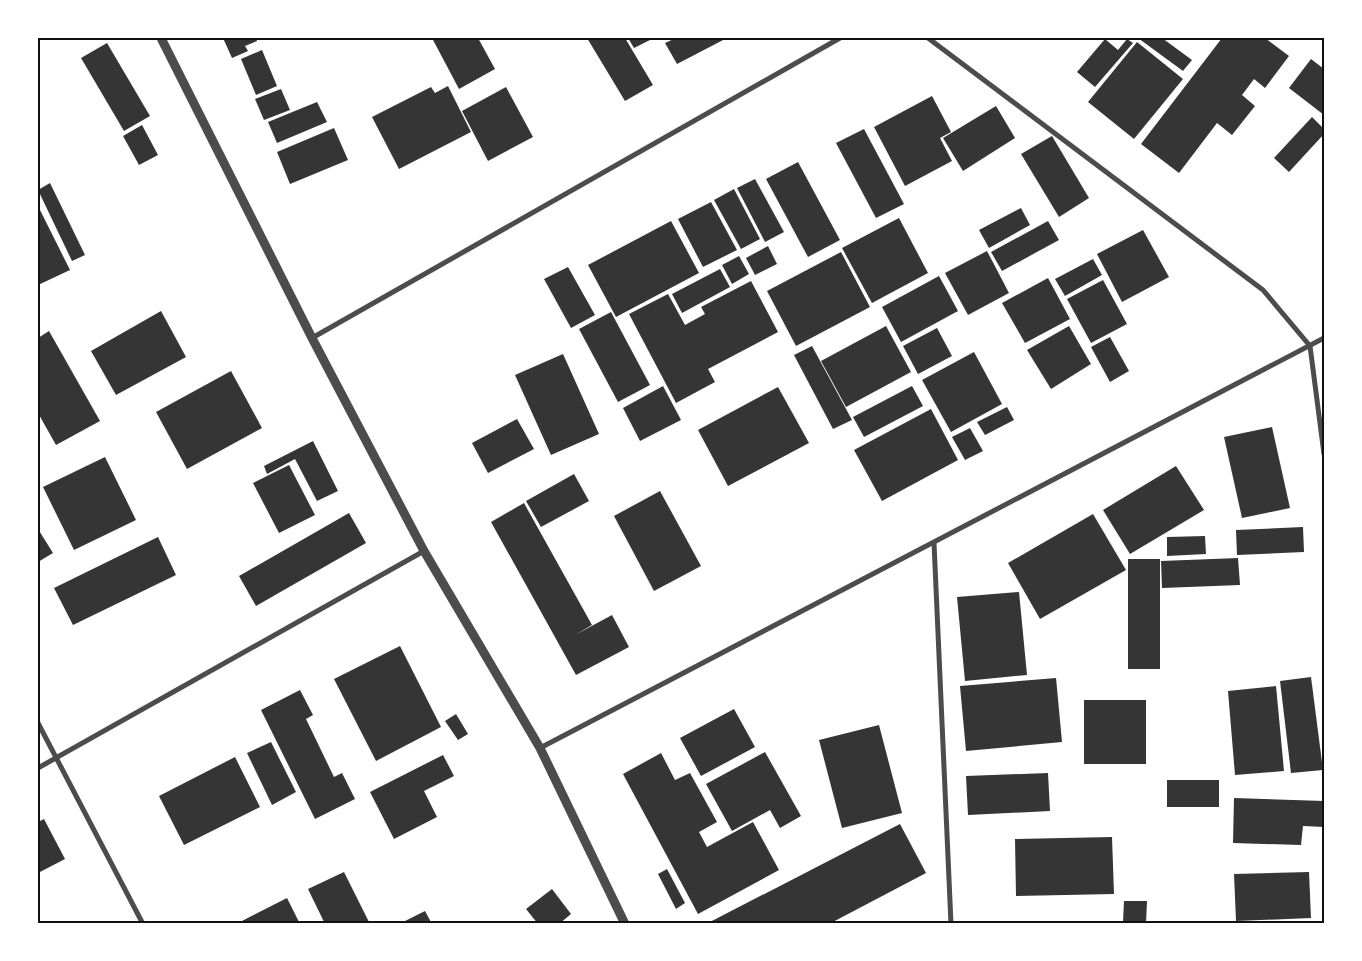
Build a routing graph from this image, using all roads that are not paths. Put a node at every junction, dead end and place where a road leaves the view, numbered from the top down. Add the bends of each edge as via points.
1 (161, 38) edge
2 (840, 38) edge
3 (928, 38) edge
4 (312, 338) junction
5 (1324, 338) edge
6 (1310, 346) junction
7 (1324, 454) edge
8 (934, 543) junction
9 (424, 551) junction
10 (38, 723) edge
11 (540, 748) junction
12 (56, 757) junction
13 (38, 768) edge
14 (143, 924) edge
15 (625, 924) edge
16 (951, 924) edge

1 - 4 street
2 - 4 street
3 - 6 street via 1263,290
4 - 9 street
5 - 6 street
6 - 7 street
6 - 8 street
8 - 11 street
8 - 16 street
9 - 11 street
9 - 12 street
10 - 12 street
11 - 15 street
12 - 13 street
12 - 14 street

